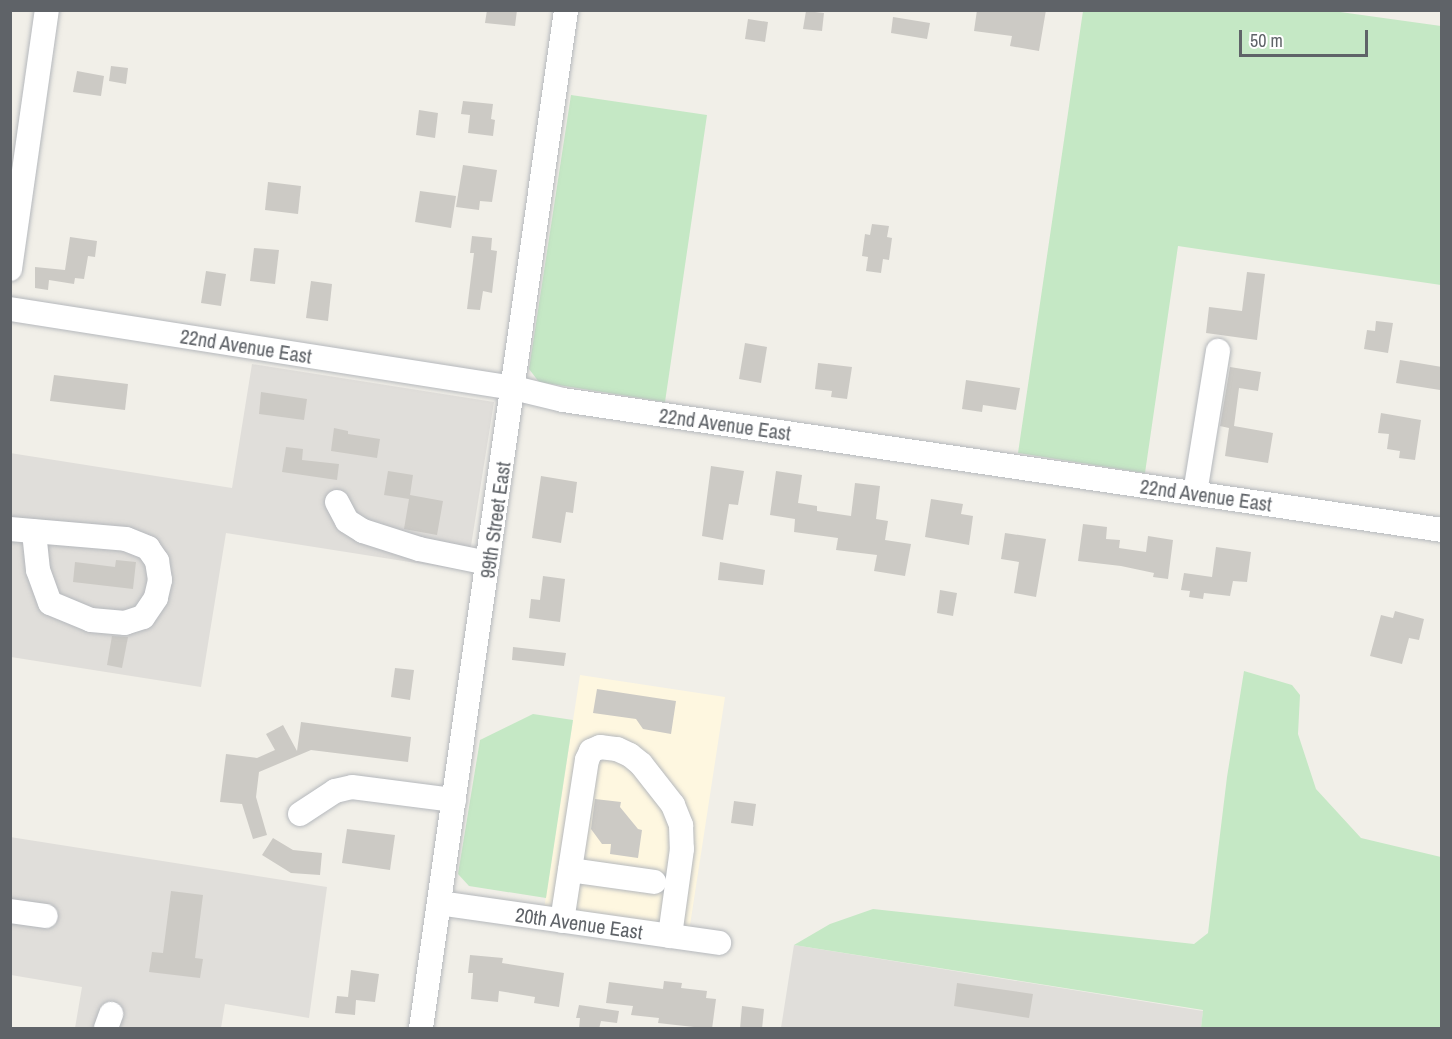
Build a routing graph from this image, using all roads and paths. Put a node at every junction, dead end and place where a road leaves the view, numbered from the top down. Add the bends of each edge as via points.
1 (47, 10) edge
2 (566, 10) edge
3 (10, 269) edge
4 (10, 309) edge
5 (1218, 351) dead end
6 (514, 388) junction
7 (1195, 493) junction
8 (337, 502) dead end
9 (22, 530) edge
10 (1442, 530) edge
11 (488, 563) junction
12 (454, 800) junction
13 (300, 814) dead end
14 (570, 870) junction
15 (654, 882) dead end
16 (439, 903) junction
17 (10, 911) edge
18 (46, 916) dead end
19 (562, 921) junction
20 (670, 936) junction
21 (719, 943) dead end
22 (421, 1029) edge

1 - 3 street
2 - 6 street, 99th Street East
4 - 6 street, 22nd Avenue East
5 - 7 street
6 - 7 street, 22nd Avenue East via 563,400
6 - 11 street, 99th Street East
7 - 10 street, 22nd Avenue East
8 - 11 street via 347,521 363,531 419,549
9 - 9 street via 50,603 91,620 124,623 143,617 156,598 160,580 157,561 148,548 126,539
11 - 12 street, 99th Street East
12 - 13 street via 352,787 335,791
12 - 16 street, 99th Street East
14 - 15 street
14 - 19 street
14 - 20 street via 587,760 591,751 600,747 623,750 641,764 673,805 681,825 682,849
16 - 19 street, 20th Avenue East
16 - 22 street, 99th Street East
17 - 18 street
19 - 20 street, 20th Avenue East
20 - 21 street, 20th Avenue East

